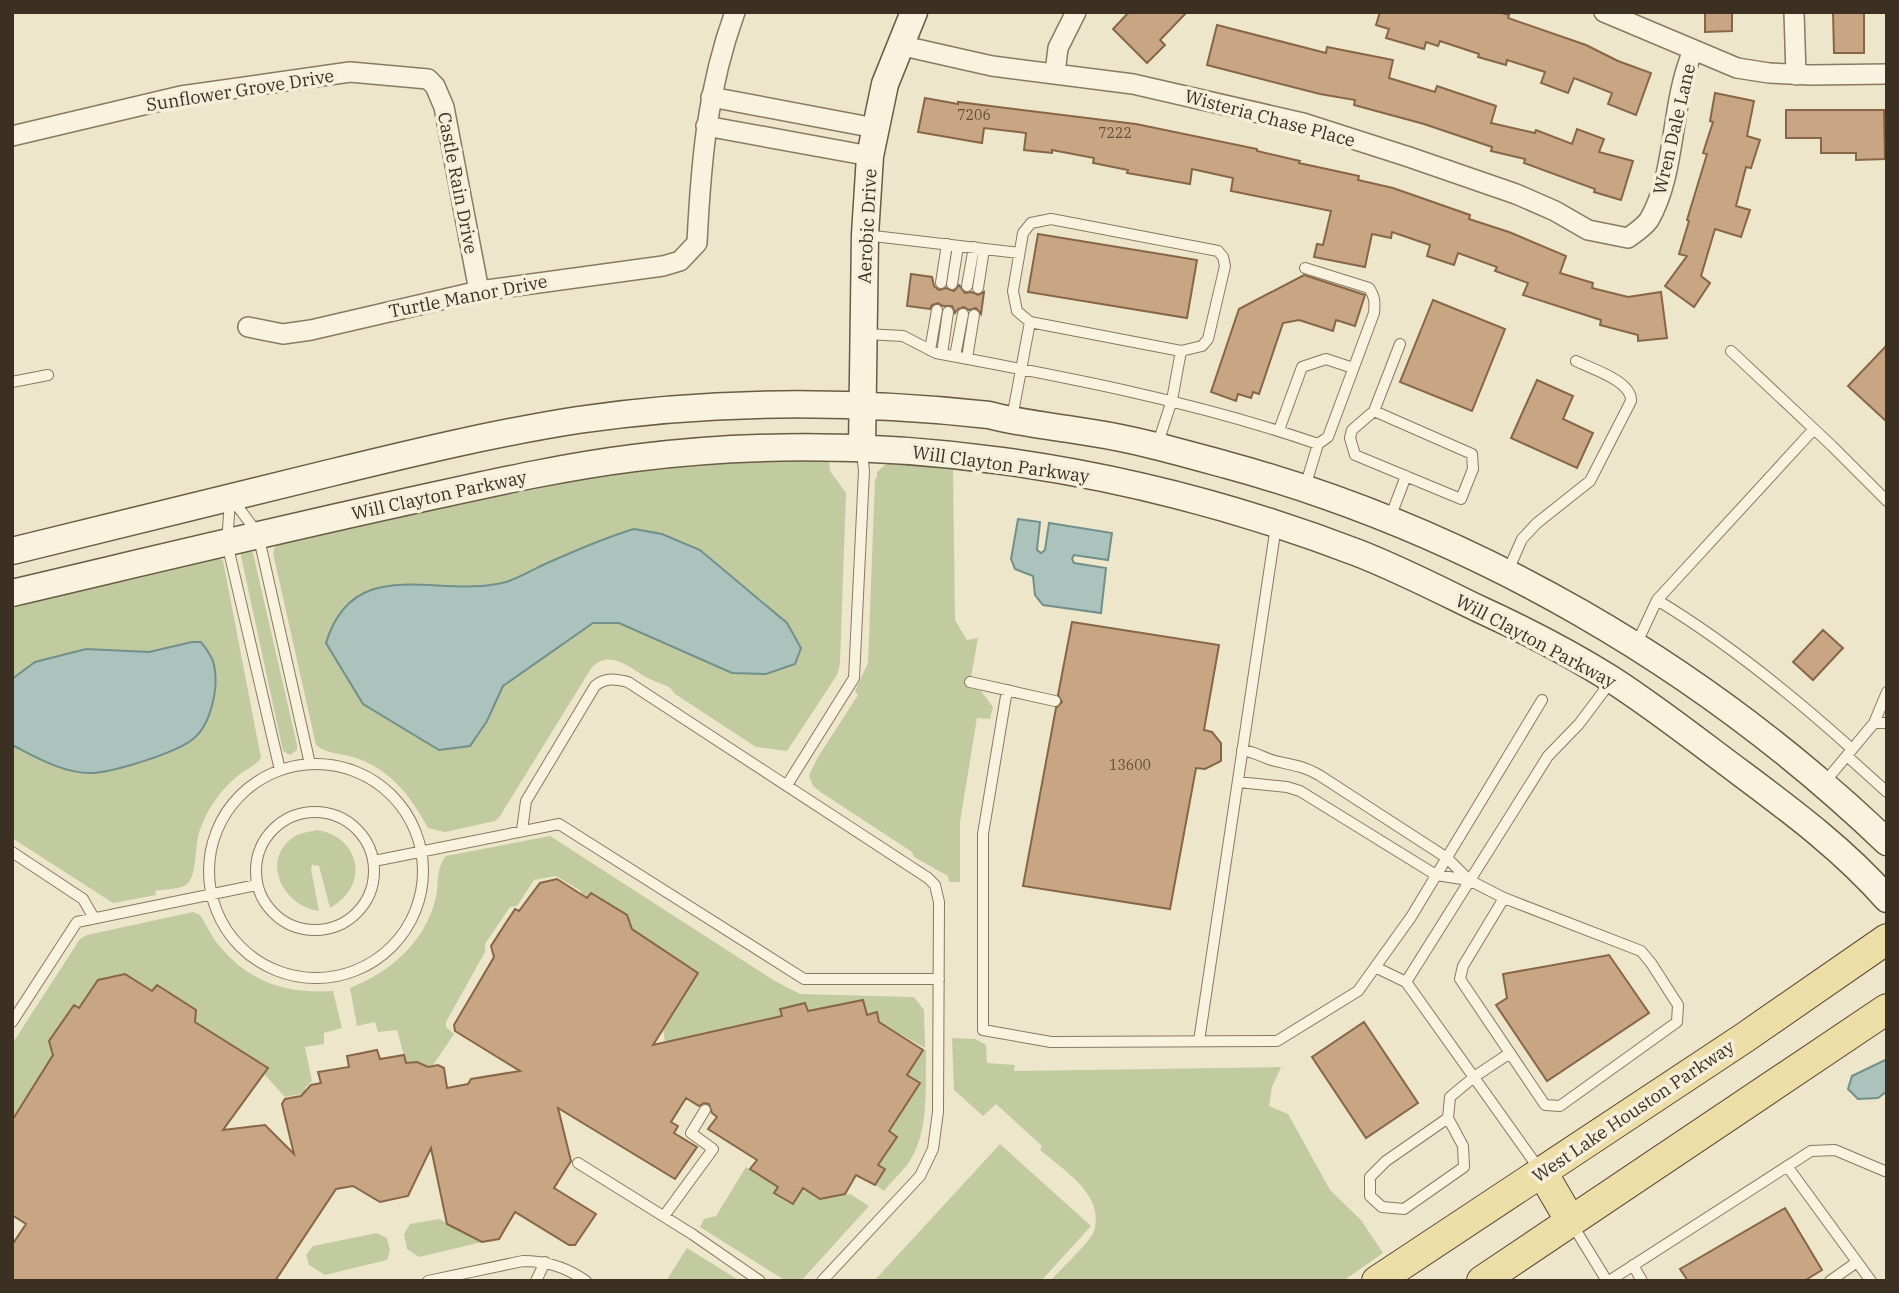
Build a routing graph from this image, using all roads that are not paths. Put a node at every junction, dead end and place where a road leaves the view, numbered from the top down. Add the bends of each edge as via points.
1 (735, 12) edge
2 (914, 12) edge
3 (1076, 12) edge
4 (1604, 12) edge
5 (1794, 12) edge
6 (899, 45) junction
7 (1693, 51) junction
8 (1055, 73) junction
9 (1887, 74) edge
10 (1796, 75) junction
11 (428, 79) joint
12 (711, 97) junction
13 (706, 126) junction
14 (875, 128) junction
15 (12, 136) edge
16 (870, 156) junction
17 (865, 235) junction
18 (1628, 238) joint
19 (953, 245) junction
20 (979, 248) junction
21 (1019, 253) junction
22 (1305, 268) dead end
23 (947, 284) dead end
24 (973, 287) dead end
25 (479, 291) junction
26 (937, 310) dead end
27 (948, 312) dead end
28 (1030, 322) junction
29 (248, 327) dead end
30 (863, 334) junction
31 (1400, 344) dead end
32 (930, 350) junction
33 (1181, 351) junction
34 (1731, 351) dead end
35 (942, 354) junction
36 (956, 356) junction
37 (967, 358) junction
38 (1576, 361) dead end
39 (1353, 368) junction
40 (1021, 369) junction
41 (48, 375) dead end
42 (12, 382) edge
43 (1172, 400) junction
44 (862, 404) junction
45 (1374, 411) junction
46 (1012, 421) junction
47 (1814, 429) junction
48 (1279, 430) junction
49 (1318, 444) junction
50 (1157, 446) junction
51 (862, 447) junction
52 (1406, 476) junction
53 (1304, 489) junction
54 (230, 497) junction
55 (1887, 501) edge
56 (1389, 520) junction
57 (1276, 524) junction
58 (258, 534) junction
59 (227, 542) junction
60 (12, 551) edge
61 (1507, 573) junction
62 (12, 593) edge
63 (1657, 600) junction
64 (1635, 647) junction
65 (1612, 680) junction
66 (970, 682) dead end
67 (1007, 690) junction
68 (1887, 692) edge
69 (1542, 700) dead end
70 (1055, 701) dead end
71 (1874, 723) junction
72 (1887, 723) edge
73 (1242, 750) junction
74 (1849, 752) junction
75 (310, 764) junction
76 (280, 770) junction
77 (1238, 782) junction
78 (1824, 784) junction
79 (787, 785) junction
80 (1887, 792) edge
81 (522, 830) junction
82 (1887, 842) edge
83 (422, 851) junction
84 (12, 852) edge
85 (1447, 858) junction
86 (374, 861) junction
87 (1436, 876) junction
88 (1469, 880) junction
89 (257, 885) junction
90 (211, 895) junction
91 (1504, 898) junction
92 (1887, 899) edge
93 (94, 918) junction
94 (1887, 939) edge
95 (1376, 967) junction
96 (939, 979) junction
97 (1406, 982) junction
98 (1887, 1009) edge
99 (12, 1022) edge
100 (1199, 1041) junction
101 (1510, 1054) junction
102 (1474, 1077) junction
103 (705, 1110) dead end
104 (1448, 1118) junction
105 (578, 1163) dead end
106 (1787, 1166) junction
107 (1542, 1172) junction
108 (1887, 1172) edge
109 (664, 1216) junction
110 (1570, 1220) junction
111 (545, 1262) junction
112 (1857, 1262) junction
113 (1633, 1265) junction
114 (428, 1281) edge
115 (536, 1281) edge
116 (586, 1281) edge
117 (760, 1281) edge
118 (822, 1281) edge
119 (1377, 1281) edge
120 (1482, 1281) edge
121 (1608, 1281) edge
122 (1642, 1281) edge
123 (1829, 1281) edge
124 (1871, 1281) edge

1 - 12 street
2 - 6 main road, Aerobic Drive
3 - 8 street via 1058,48
4 - 7 street
5 - 10 street
6 - 8 street, Wisteria Chase Place via 992,66
6 - 14 main road, Aerobic Drive
7 - 10 street via 1737,68
7 - 18 street, Wren Dale Lane via 1683,73 1658,197 1648,222
8 - 18 street, Wisteria Chase Place via 1154,89 1303,123 1516,194 1588,230
9 - 10 street
11 - 15 street, Sunflower Grove Drive via 350,72 181,96
11 - 25 street, Castle Rain Drive via 444,107
12 - 13 street
12 - 14 street
13 - 16 street
13 - 25 street, Turtle Manor Drive via 697,243 680,261
14 - 16 main road, Aerobic Drive
16 - 17 main road, Aerobic Drive
17 - 19 lane
17 - 30 main road, Aerobic Drive
19 - 20 lane
19 - 23 lane
20 - 21 lane
20 - 24 lane
21 - 28 lane via 1013,302
21 - 33 lane via 1023,233 1031,223 1051,219 1218,251 1225,266 1208,339 1202,346
22 - 39 lane via 1369,288 1374,296 1374,313
25 - 29 street, Turtle Manor Drive via 311,330 283,334
26 - 32 lane
27 - 35 lane
28 - 33 lane
28 - 40 lane
30 - 32 lane via 903,336
30 - 44 main road, Aerobic Drive
31 - 45 lane
32 - 35 lane
33 - 43 lane
34 - 47 lane
35 - 36 lane
36 - 37 lane
36 - 37 lane via 968,315
37 - 40 lane
38 - 61 lane via 1626,385 1631,401 1590,481 1522,539
39 - 48 lane via 1326,359 1302,367
39 - 49 lane via 1328,438
40 - 43 lane
40 - 46 lane
41 - 42 lane
43 - 48 lane
43 - 50 lane
44 - 46 main road
44 - 51 main road, Aerobic Drive
44 - 54 main road via 699,408 579,420 503,433
45 - 52 lane via 1352,430 1352,452
45 - 52 lane via 1472,454 1474,469 1461,499
46 - 50 main road
47 - 55 lane
47 - 63 lane
48 - 49 lane
49 - 53 lane
50 - 53 main road
51 - 57 main road, Will Clayton Parkway via 1036,466 1119,481
51 - 58 main road, Will Clayton Parkway via 733,449 633,458
51 - 79 lane via 854,678
52 - 56 lane
53 - 56 main road
54 - 58 lane
54 - 59 lane
54 - 60 main road
56 - 61 main road
57 - 65 main road, Will Clayton Parkway via 1426,583 1501,618
57 - 73 lane
58 - 59 main road, Will Clayton Parkway
58 - 75 lane
59 - 62 main road, Will Clayton Parkway
59 - 76 lane
61 - 64 main road
63 - 64 lane
63 - 74 lane via 1699,625 1787,691
64 - 65 main road
64 - 78 main road via 1722,705
65 - 88 lane via 1548,757
65 - 92 main road, Will Clayton Parkway via 1796,813
66 - 67 lane
67 - 70 lane
67 - 100 lane via 984,834 984,1030 1051,1042
68 - 71 lane
69 - 85 lane
71 - 72 lane
71 - 74 lane
73 - 77 lane
73 - 85 lane via 1304,766
74 - 78 lane
74 - 80 lane
75 - 76 lane
75 - 83 lane via 343,768 373,780 405,810
76 - 90 lane via 250,787 226,812 212,843
77 - 87 lane via 1300,791
77 - 100 lane
78 - 82 main road
79 - 81 lane via 628,682 609,679 595,686 526,801
79 - 96 lane via 934,885 939,902
81 - 83 lane
81 - 96 lane via 559,824 804,979
83 - 86 lane
83 - 90 lane via 423,890 403,934 366,967 328,978 289,975 254,959 226,931
84 - 93 lane via 83,899
85 - 87 lane
85 - 88 lane
86 - 89 lane via 374,881 367,900 346,922 327,929 288,923 272,911
86 - 89 lane via 368,843 349,822 332,814 303,813 285,819 265,839 256,866
87 - 88 lane
87 - 95 lane
88 - 91 lane
88 - 97 lane
89 - 90 lane
90 - 93 lane
91 - 101 lane via 1463,966 1460,979
91 - 101 lane via 1641,951 1678,1005 1677,1022 1560,1106 1545,1105
93 - 99 lane via 77,922
94 - 107 main road, West Lake Houston Parkway
95 - 97 lane
95 - 100 lane via 1359,991 1278,1041
96 - 118 lane via 938,1112 933,1149 920,1175
97 - 102 lane
98 - 110 main road
101 - 102 lane
102 - 104 lane via 1450,1097
102 - 107 lane
103 - 109 lane via 691,1133 713,1149
104 - 104 lane via 1463,1146 1464,1167 1404,1209 1382,1207 1370,1196 1370,1177
105 - 109 lane
106 - 108 lane via 1811,1151 1835,1150
106 - 112 lane
106 - 113 lane
107 - 110 main road
107 - 119 main road, West Lake Houston Parkway
109 - 117 lane
110 - 120 main road
110 - 121 lane
111 - 114 lane via 523,1261
111 - 115 lane
111 - 116 lane
112 - 123 lane
112 - 124 lane
113 - 121 lane
113 - 122 lane

